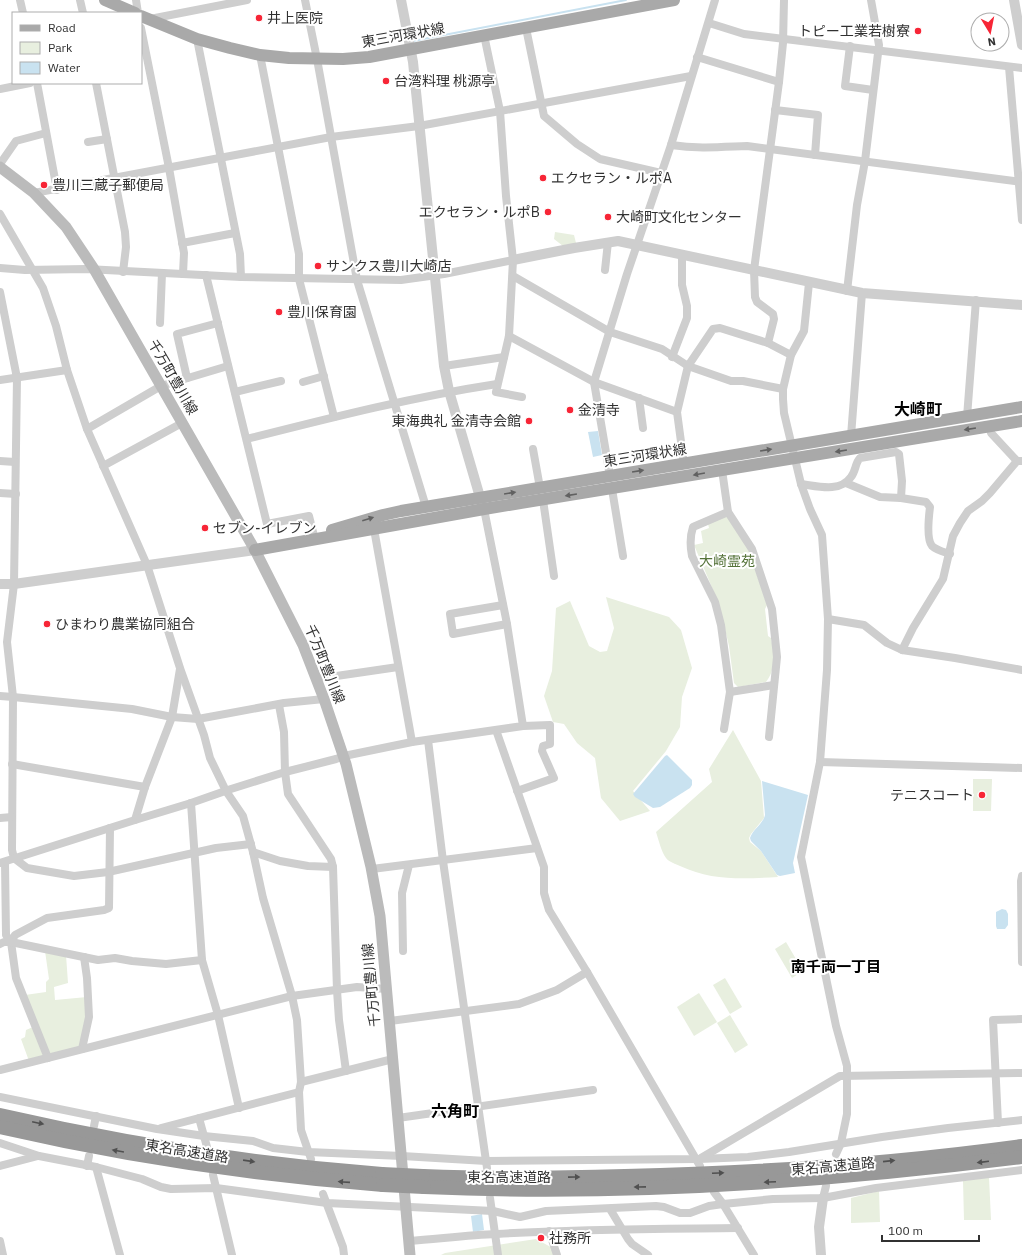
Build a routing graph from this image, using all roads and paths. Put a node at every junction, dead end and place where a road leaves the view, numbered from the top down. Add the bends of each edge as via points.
1 (20, 0) edge
2 (80, 0) edge
3 (105, 0) edge
4 (136, 0) edge
5 (247, 0) edge
6 (305, 0) edge
7 (401, 0) edge
8 (674, 0) edge
9 (715, 0) edge
10 (784, 0) edge
11 (871, 0) edge
12 (1014, 0) edge
13 (23, 12) edge
14 (83, 12) edge
15 (134, 12) edge
16 (136, 12) edge
17 (145, 17) edge
18 (709, 23) junction
19 (526, 28) junction
20 (142, 33) edge
21 (484, 35) junction
22 (783, 38) junction
23 (197, 39) junction
24 (1022, 45) edge
25 (850, 46) junction
26 (410, 49) junction
27 (878, 50) junction
28 (260, 55) junction
29 (697, 57) junction
30 (317, 59) junction
31 (1009, 67) junction
32 (1022, 68) edge
33 (691, 76) junction
34 (779, 82) junction
35 (25, 84) edge
36 (36, 84) edge
37 (96, 84) edge
38 (0, 89) edge
39 (873, 90) junction
40 (542, 102) junction
41 (775, 110) junction
42 (500, 111) junction
43 (419, 126) junction
44 (46, 133) junction
45 (331, 138) junction
46 (107, 139) junction
47 (88, 142) dead end
48 (671, 145) junction
49 (279, 147) junction
50 (769, 148) junction
51 (815, 155) junction
52 (220, 158) junction
53 (864, 161) junction
54 (0, 164) edge
55 (0, 167) edge
56 (169, 168) junction
57 (661, 173) junction
58 (115, 178) junction
59 (1020, 182) edge
60 (57, 190) junction
61 (34, 193) junction
62 (0, 214) edge
63 (1022, 220) edge
64 (235, 234) junction
65 (608, 242) junction
66 (182, 243) junction
67 (638, 245) junction
68 (682, 255) junction
69 (513, 260) junction
70 (0, 268) edge
71 (94, 269) junction
72 (33, 270) junction
73 (605, 270) dead end
74 (754, 270) junction
75 (124, 272) junction
76 (162, 273) junction
77 (183, 274) junction
78 (206, 275) junction
79 (434, 275) junction
80 (513, 276) junction
81 (241, 277) junction
82 (299, 279) junction
83 (357, 280) junction
84 (809, 283) junction
85 (847, 291) junction
86 (0, 292) edge
87 (862, 293) junction
88 (976, 300) junction
89 (1022, 305) edge
90 (2, 310) edge
91 (160, 323) dead end
92 (218, 323) junction
93 (610, 332) junction
94 (509, 336) junction
95 (768, 343) junction
96 (791, 355) junction
97 (504, 357) junction
98 (672, 357) junction
99 (228, 366) junction
100 (444, 366) junction
101 (688, 366) junction
102 (67, 370) junction
103 (324, 376) junction
104 (17, 378) junction
105 (187, 378) junction
106 (0, 380) edge
107 (281, 381) dead end
108 (303, 382) dead end
109 (594, 382) junction
110 (497, 384) junction
111 (161, 386) junction
112 (783, 389) junction
113 (449, 391) junction
114 (235, 392) junction
115 (522, 397) dead end
116 (639, 398) junction
117 (394, 403) junction
118 (1022, 407) edge
119 (677, 412) junction
120 (334, 417) junction
121 (967, 417) junction
122 (1022, 420) edge
123 (182, 423) junction
124 (989, 426) junction
125 (643, 428) dead end
126 (87, 429) junction
127 (851, 436) junction
128 (247, 439) junction
129 (791, 446) junction
130 (533, 449) dead end
131 (794, 458) junction
132 (0, 461) edge
133 (1019, 461) edge
134 (15, 462) junction
135 (684, 464) junction
136 (103, 466) junction
137 (722, 470) junction
138 (610, 476) junction
139 (846, 483) junction
140 (801, 484) junction
141 (540, 488) junction
142 (612, 489) junction
143 (0, 493) edge
144 (16, 494) junction
145 (901, 498) junction
146 (543, 500) junction
147 (482, 503) junction
148 (426, 507) junction
149 (728, 512) junction
150 (374, 530) junction
151 (314, 536) junction
152 (277, 546) junction
153 (255, 550) junction
154 (950, 554) junction
155 (623, 556) dead end
156 (147, 566) junction
157 (554, 576) dead end
158 (0, 584) edge
159 (14, 584) junction
160 (503, 605) junction
161 (828, 619) junction
162 (506, 624) junction
163 (902, 650) junction
164 (398, 667) junction
165 (180, 668) junction
166 (1022, 670) edge
167 (316, 679) junction
168 (774, 685) junction
169 (730, 692) junction
170 (0, 696) edge
171 (13, 697) junction
172 (324, 699) junction
173 (279, 705) junction
174 (172, 717) junction
175 (198, 719) junction
176 (523, 726) junction
177 (724, 729) dead end
178 (496, 730) junction
179 (769, 737) dead end
180 (428, 740) junction
181 (412, 742) junction
182 (344, 756) junction
183 (820, 762) junction
184 (12, 764) junction
185 (1022, 768) edge
186 (285, 772) junction
187 (145, 787) junction
188 (226, 791) junction
189 (517, 791) junction
190 (191, 803) junction
191 (12, 817) junction
192 (0, 818) edge
193 (135, 820) junction
194 (110, 828) junction
195 (252, 848) junction
196 (538, 848) junction
197 (195, 852) junction
198 (14, 858) junction
199 (444, 861) junction
200 (3, 862) edge
201 (409, 865) junction
202 (333, 867) junction
203 (372, 869) junction
204 (108, 872) junction
205 (1022, 876) edge
206 (11, 942) junction
207 (0, 944) edge
208 (403, 951) dead end
209 (84, 957) junction
210 (202, 960) junction
211 (1022, 962) edge
212 (587, 972) junction
213 (387, 989) junction
214 (337, 990) junction
215 (292, 996) junction
216 (465, 1012) junction
217 (218, 1015) junction
218 (1022, 1019) edge
219 (390, 1021) junction
220 (82, 1049) junction
221 (48, 1058) junction
222 (393, 1059) junction
223 (0, 1070) edge
224 (346, 1071) junction
225 (1022, 1073) edge
226 (995, 1074) junction
227 (847, 1075) junction
228 (301, 1082) junction
229 (593, 1090) dead end
230 (299, 1092) junction
231 (0, 1097) edge
232 (478, 1106) junction
233 (239, 1108) junction
234 (0, 1115) edge
235 (96, 1116) junction
236 (199, 1118) junction
237 (398, 1118) junction
238 (1022, 1120) edge
239 (998, 1123) junction
240 (94, 1126) dead end
241 (0, 1127) edge
242 (157, 1129) junction
243 (204, 1136) junction
244 (0, 1143) edge
245 (841, 1144) junction
246 (1022, 1146) edge
247 (207, 1147) dead end
248 (836, 1154) dead end
249 (309, 1155) junction
250 (39, 1156) junction
251 (89, 1156) dead end
252 (402, 1156) junction
253 (1022, 1158) edge
254 (698, 1161) junction
255 (486, 1165) junction
256 (0, 1166) edge
257 (91, 1166) junction
258 (1022, 1170) edge
259 (214, 1175) dead end
260 (382, 1180) junction
261 (423, 1181) junction
262 (826, 1186) dead end
263 (216, 1188) junction
264 (714, 1192) dead end
265 (323, 1194) dead end
266 (490, 1198) dead end
267 (823, 1198) junction
268 (326, 1203) junction
269 (723, 1204) junction
270 (406, 1207) junction
271 (610, 1209) junction
272 (492, 1210) junction
273 (738, 1228) junction
274 (622, 1229) junction
275 (549, 1231) junction
276 (496, 1234) junction
277 (0, 1241) edge
278 (409, 1241) junction
279 (3, 1255) edge
280 (120, 1255) edge
281 (232, 1255) edge
282 (344, 1255) edge
283 (410, 1255) edge
284 (498, 1255) edge
285 (558, 1255) edge
286 (648, 1255) edge
287 (754, 1255) edge
288 (820, 1255) edge

1 - 13 street
2 - 14 street
3 - 15 main road
4 - 16 street
5 - 17 street
6 - 30 street
7 - 26 street
8 - 19 main road, 東三河環状線
9 - 18 street
10 - 22 street
11 - 27 street
12 - 24 street
17 - 23 main road, 東三河環状線
18 - 22 street via 744,34
18 - 29 street
19 - 21 main road, 東三河環状線
19 - 40 street
20 - 56 street
21 - 26 main road, 東三河環状線
21 - 42 street
22 - 25 street
22 - 34 street
23 - 28 main road, 東三河環状線
23 - 52 street
25 - 27 street
25 - 39 street via 845,86
26 - 30 main road, 東三河環状線 via 369,57
26 - 43 street
27 - 31 street
27 - 39 street
28 - 30 main road, 東三河環状線
28 - 49 street
29 - 33 street
29 - 34 street
30 - 45 street
31 - 32 street
31 - 59 street
33 - 40 street
33 - 48 street
34 - 41 street
35 - 38 street
36 - 44 street
37 - 46 street
39 - 53 street
40 - 42 street
40 - 57 street via 544,116 577,144 600,159
41 - 50 street
41 - 51 street via 818,115
42 - 43 street
42 - 69 street
43 - 45 street
43 - 79 street
44 - 54 street via 16,141
44 - 60 street
45 - 49 street
45 - 83 street
46 - 47 street
46 - 58 street
48 - 50 street via 694,148
48 - 57 street
49 - 52 street
49 - 82 street via 299,254
50 - 51 street
50 - 74 street
51 - 53 street
52 - 56 street
52 - 64 street
53 - 59 street
53 - 85 street
55 - 61 main road, 千万町豊川線
56 - 58 street
56 - 66 street
57 - 67 street
58 - 60 street
58 - 75 street via 125,232
59 - 63 street
60 - 61 street
61 - 71 main road, 千万町豊川線 via 66,227
62 - 72 street
64 - 66 street
64 - 81 street via 240,254
65 - 67 street
65 - 69 street
65 - 73 street
66 - 77 street
67 - 68 street
67 - 93 street
68 - 74 street
68 - 98 street via 686,318
69 - 79 street
69 - 80 street
70 - 72 street
71 - 72 street
71 - 75 street
71 - 111 main road, 千万町豊川線
72 - 102 street via 43,288 56,326
74 - 84 street
74 - 95 street via 757,302 773,314 774,319
75 - 76 street
76 - 77 street
76 - 91 street
77 - 78 street
78 - 81 street
78 - 92 street
79 - 83 street via 401,280
79 - 100 street
80 - 93 street
80 - 94 street
81 - 82 street
82 - 83 street
82 - 103 street
83 - 117 street
84 - 85 street
84 - 96 street via 804,331
85 - 87 street
86 - 90 street
87 - 88 street
87 - 127 street
88 - 89 street
88 - 121 street
90 - 104 street
92 - 99 street
92 - 105 street via 177,334
93 - 98 street via 662,349
93 - 109 street
94 - 97 street
94 - 109 street
95 - 96 street
95 - 101 street via 720,328 713,329
96 - 112 street
97 - 100 street
97 - 110 street
98 - 101 street
99 - 105 street
99 - 114 street
100 - 113 street
101 - 112 street via 731,381
101 - 119 street
102 - 104 street
102 - 126 street
103 - 108 street
103 - 120 street
104 - 106 street
104 - 134 street
105 - 111 street
107 - 114 street
109 - 116 street
109 - 138 street
110 - 113 street
110 - 115 street via 496,392
111 - 123 main road, 千万町豊川線
111 - 126 street
112 - 129 street via 784,413
113 - 117 street
113 - 147 street
114 - 128 street
116 - 119 street
116 - 125 street
117 - 120 street
117 - 148 street
118 - 121 main road, 東三河環状線
119 - 135 street
120 - 128 street
121 - 127 main road, 東三河環状線
122 - 124 main road, 東三河環状線
123 - 136 street
123 - 153 main road, 千万町豊川線
124 -> 131 main road, 東三河環状線
124 - 133 street via 991,433
126 - 136 street
127 - 129 main road, 東三河環状線
128 - 151 street via 267,524 309,516
129 - 131 street
135 -> 129 main road, 東三河環状線
130 - 141 street
131 - 137 main road, 東三河環状線
131 - 140 street
132 - 134 street
133 - 154 street via 990,493 968,511 953,536
134 - 144 street
138 -> 135 main road, 東三河環状線
136 - 156 street
137 -> 142 main road, 東三河環状線
137 - 149 street
138 - 141 main road, 東三河環状線
139 - 140 street via 826,488
139 - 145 street via 880,497
139 - 145 street via 860,458 896,452 899,454
140 - 161 street via 822,535
147 -> 141 main road, 東三河環状線
142 -> 146 main road, 東三河環状線
142 - 155 street
143 - 144 street
144 - 159 street
145 - 154 street via 926,502 930,506 930,542 936,549
146 - 147 main road, 東三河環状線
146 - 157 street
147 - 148 main road, 東三河環状線
147 - 150 main road, 東三河環状線
147 - 160 street
151 -> 148 main road, 東三河環状線 via 383,515
149 - 168 street via 752,549 772,609 776,657
149 - 169 street via 693,527 691,550 715,602 721,625
150 - 152 main road, 東三河環状線
150 - 164 street
151 - 152 main road, 東三河環状線
152 - 153 main road, 東三河環状線
153 - 156 street
153 - 167 main road, 千万町豊川線 via 303,645
154 - 163 street via 943,579
156 - 159 street
156 - 165 street
158 - 159 street
159 - 171 street via 7,642
160 - 162 street
160 - 162 street via 450,614 453,634
161 - 163 street via 864,625 887,643
161 - 183 street
162 - 176 street
163 - 166 street
164 - 167 street
164 - 181 street
165 - 174 street
165 - 175 street
167 - 172 main road, 千万町豊川線
168 - 169 street
168 - 179 street
169 - 177 street
170 - 171 street
171 - 174 street via 132,709
171 - 184 street
172 - 173 street
172 - 182 main road, 千万町豊川線
173 - 175 street
173 - 186 street via 284,732
174 - 175 street
174 - 187 street
175 - 188 street via 210,758
176 - 178 street
176 - 189 street via 550,725 550,744 543,746 542,751 554,778
178 - 180 street
178 - 189 street
180 - 181 street
180 - 199 street
181 - 182 street
182 - 186 street
182 - 203 main road, 千万町豊川線
183 - 185 street
183 - 227 street via 801,857
184 - 187 street
184 - 191 street
186 - 188 street
186 - 202 street via 288,794 331,859
187 - 193 street
188 - 190 street
188 - 195 street via 243,816
189 - 196 street
190 - 193 street
190 - 197 street
191 - 192 street
191 - 198 street
193 - 194 street
194 - 198 street
194 - 204 street
195 - 197 street via 216,848
195 - 202 street via 280,861
195 - 215 street via 263,898
196 - 199 street
196 - 212 street via 544,867 544,892 549,910
197 - 204 street
197 - 210 street
198 - 200 street
198 - 204 street via 27,868 56,874 74,876
199 - 201 street
199 - 216 street
200 - 206 street via 6,935
201 - 203 street
201 - 208 street via 402,894
202 - 214 street
203 - 213 main road, 千万町豊川線 via 380,916
204 - 206 street via 109,908 47,918 15,935
205 - 211 street
206 - 207 street
206 - 209 street
206 - 221 street via 16,978
209 - 210 street via 166,964
209 - 220 street via 88,1017
210 - 217 street
212 - 216 street via 557,990 519,1004
212 - 254 street
213 - 214 street
213 - 219 main road, 千万町豊川線
214 - 215 street
214 - 224 street
215 - 217 street
215 - 228 street via 297,1020
216 - 219 street
216 - 232 street
217 - 220 street
217 - 233 street
218 - 226 street via 993,1020
219 - 222 main road, 千万町豊川線
220 - 221 street
221 - 223 street
222 - 224 street
222 - 237 main road, 千万町豊川線
224 - 228 street
225 - 226 street
226 - 227 street
226 - 239 street
227 - 245 street via 847,1114
227 - 254 street via 840,1076
228 - 230 street
229 - 232 street
230 - 233 street
230 - 249 street via 301,1130
231 - 235 street
232 - 237 street
232 - 255 street
233 - 236 street
234 -> 260 highway, 東名高速道路 via 199,1154
235 - 240 street
235 - 242 street
236 - 242 street
236 - 243 street
237 - 252 main road, 千万町豊川線
238 - 239 street
239 - 245 street
260 -> 241 highway, 東名高速道路 via 268,1174 100,1148
242 - 243 street
243 - 247 street
243 - 249 street via 253,1142
244 - 250 street
245 - 248 street
245 - 254 street
261 -> 246 highway, 東名高速道路 via 682,1175 795,1169
249 - 252 street
250 - 256 street
250 - 257 street
251 - 257 street
252 - 255 street
252 - 270 main road, 千万町豊川線
253 -> 261 highway, 東名高速道路 via 787,1181 682,1186 531,1189
254 - 255 street
257 - 263 street via 171,1189
257 - 280 street
258 - 267 street via 876,1188
259 - 263 street
260 - 261 highway, 東名高速道路, bridge
262 - 267 street
263 - 268 street
263 - 281 street
264 - 269 street
265 - 268 street
266 - 272 street
267 - 269 street via 772,1198
267 - 288 street
268 - 270 street
268 - 282 street
269 - 271 street via 690,1213 680,1213 656,1206
269 - 273 street
270 - 272 street
270 - 278 main road, 千万町豊川線
271 - 272 street via 546,1210 520,1217
271 - 274 street
272 - 276 street
273 - 274 street
273 - 287 street
274 - 275 street
274 - 286 street via 632,1244
275 - 276 street
275 - 285 street
276 - 278 street
276 - 284 street
277 - 279 street
278 - 283 main road, 千万町豊川線

